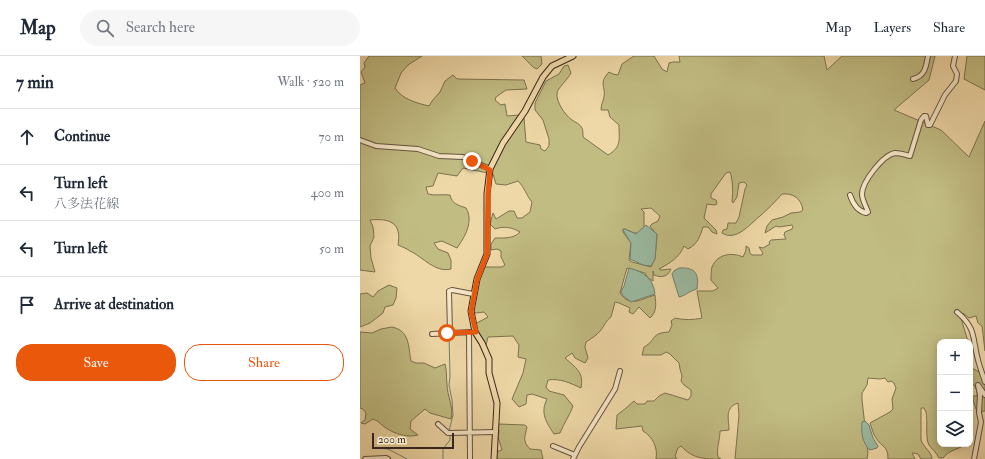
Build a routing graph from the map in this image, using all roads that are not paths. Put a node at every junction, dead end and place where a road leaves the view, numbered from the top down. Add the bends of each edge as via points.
1 (573, 56) edge
2 (928, 56) edge
3 (956, 56) edge
4 (913, 79) dead end
5 (360, 140) edge
6 (490, 170) junction
7 (850, 195) dead end
8 (473, 294) junction
9 (957, 312) dead end
10 (469, 332) junction
11 (476, 332) junction
12 (449, 333) junction
13 (432, 334) dead end
14 (620, 371) dead end
15 (985, 382) edge
16 (985, 395) edge
17 (977, 413) dead end
18 (981, 419) junction
19 (438, 424) dead end
20 (496, 432) junction
21 (470, 433) junction
22 (553, 446) dead end
23 (574, 457) edge
24 (365, 459) edge
25 (388, 459) edge
26 (470, 459) edge
27 (494, 459) edge
28 (974, 459) edge

1 - 6 main road via 548,70
2 - 4 street via 921,77
3 - 7 street via 953,66 957,74 956,81 945,95 930,125 926,116 921,120 910,156 889,155 873,171 864,185 862,196 868,212 858,210
5 - 6 street via 376,146 418,149 439,156 463,156
6 - 8 main road via 487,254
8 - 11 main road via 471,312
8 - 12 street via 449,291
9 - 15 street via 968,322 972,330
10 - 11 street
10 - 12 street
10 - 21 street
11 - 20 main road via 489,359 489,373 497,402
12 - 13 street
14 - 23 street via 615,389
16 - 18 street via 978,385
17 - 18 street
18 - 28 street
19 - 21 street via 449,433
20 - 21 street
20 - 27 main road
21 - 26 street
22 - 23 street
24 - 25 street

